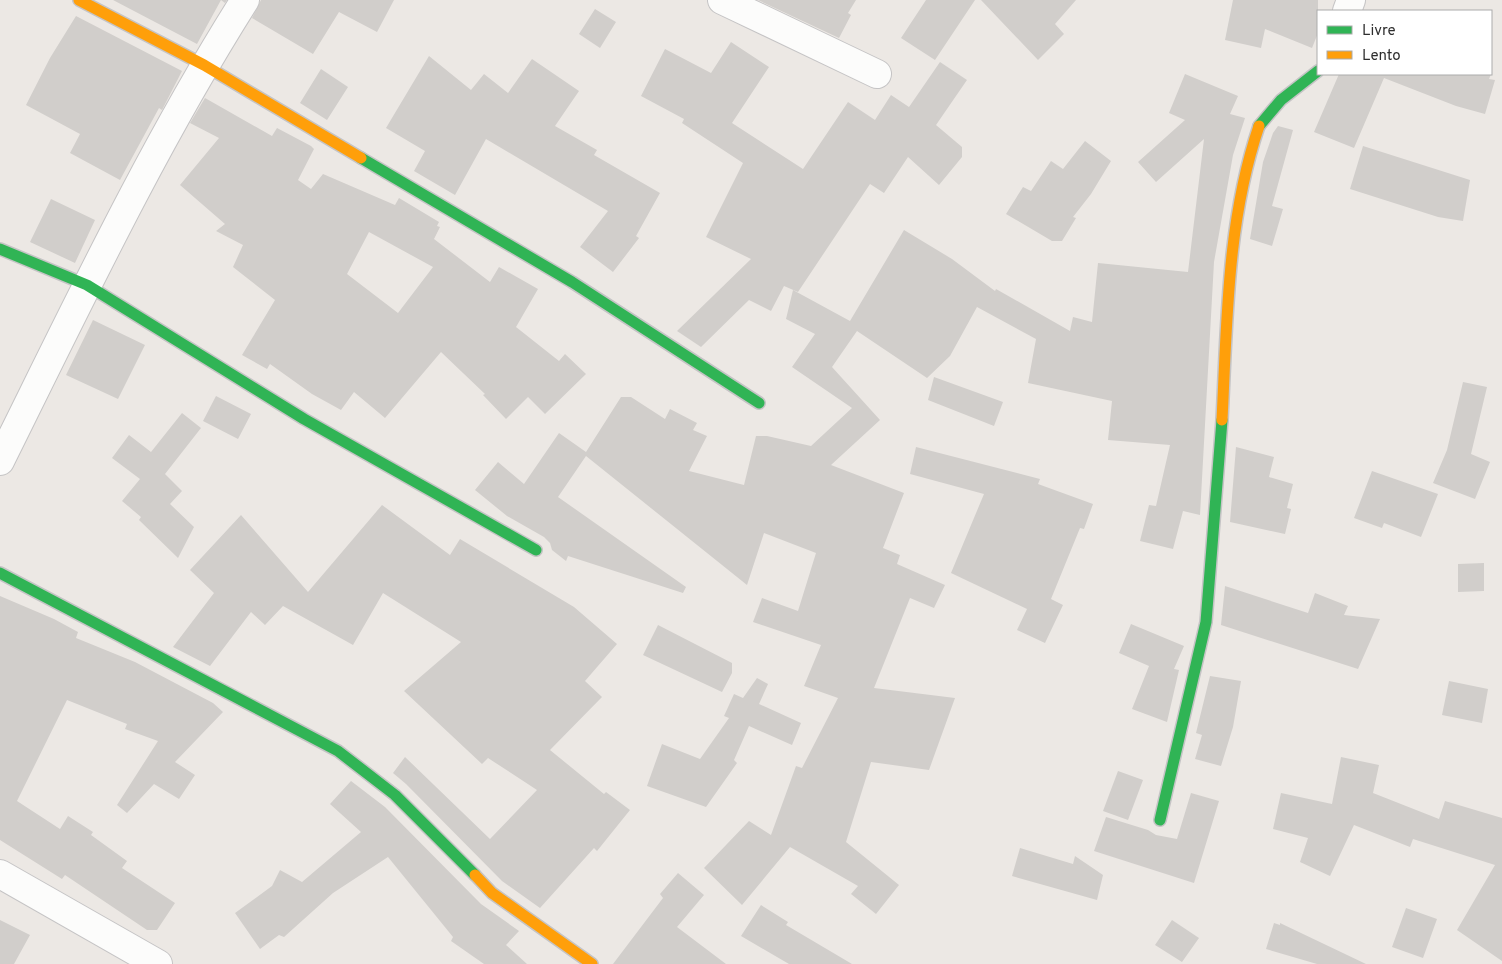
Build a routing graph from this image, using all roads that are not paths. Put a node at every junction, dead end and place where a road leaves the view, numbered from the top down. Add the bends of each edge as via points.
1 (79, 0) edge
2 (245, 0) edge
3 (722, 0) edge
4 (204, 65) junction
5 (1317, 72) edge
6 (877, 74) dead end
7 (0, 249) edge
8 (87, 286) junction
9 (759, 403) dead end
10 (0, 461) edge
11 (536, 550) dead end
12 (0, 573) edge
13 (1160, 820) dead end
14 (0, 874) edge
15 (158, 964) edge
16 (592, 964) edge

1 - 4 street
2 - 4 street
3 - 6 street
4 - 8 street
4 - 9 street via 572,282
5 - 13 street via 1281,100 1258,125 1248,158 1230,263 1219,474 1206,622
7 - 8 street
8 - 10 street
8 - 11 street via 304,419
12 - 16 street via 338,751 395,795 492,894
14 - 15 street

